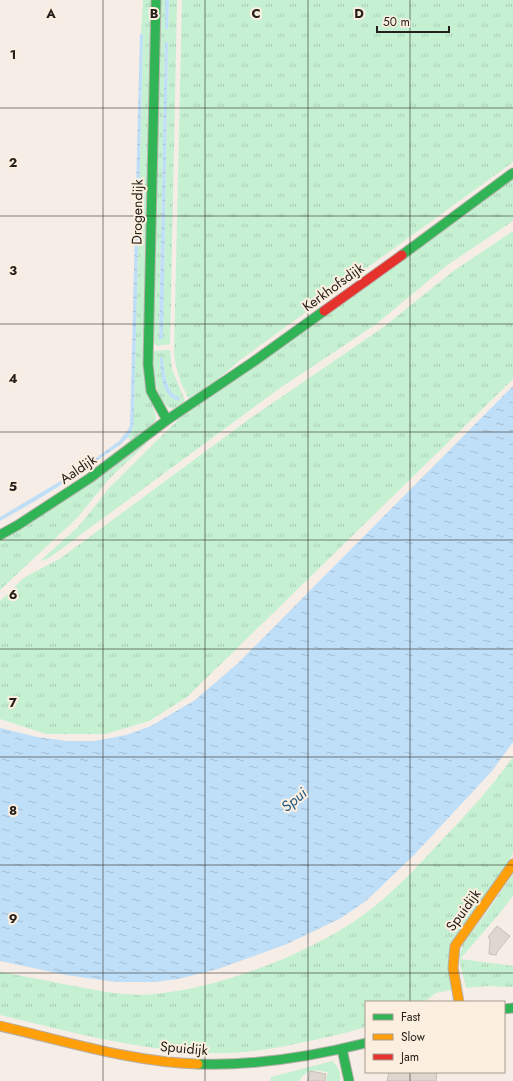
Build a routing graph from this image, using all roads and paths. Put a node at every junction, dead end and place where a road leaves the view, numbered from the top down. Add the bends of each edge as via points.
1 (156, 0) edge
2 (513, 173) edge
3 (167, 420) junction
4 (0, 535) edge
5 (513, 864) edge
6 (459, 1001) edge
7 (0, 1026) edge
8 (365, 1043) edge
9 (342, 1049) junction
10 (349, 1081) edge

1 - 3 street, Drogendijk via 148,364 151,391
2 - 3 street, Kerkhofsdijk via 253,362
3 - 4 street, Aaldijk via 90,478
5 - 6 street, Spuidijk via 455,946 452,970
7 - 9 street, Spuidijk via 135,1056 193,1064 252,1064
8 - 9 street, Spuidijk
9 - 10 street

